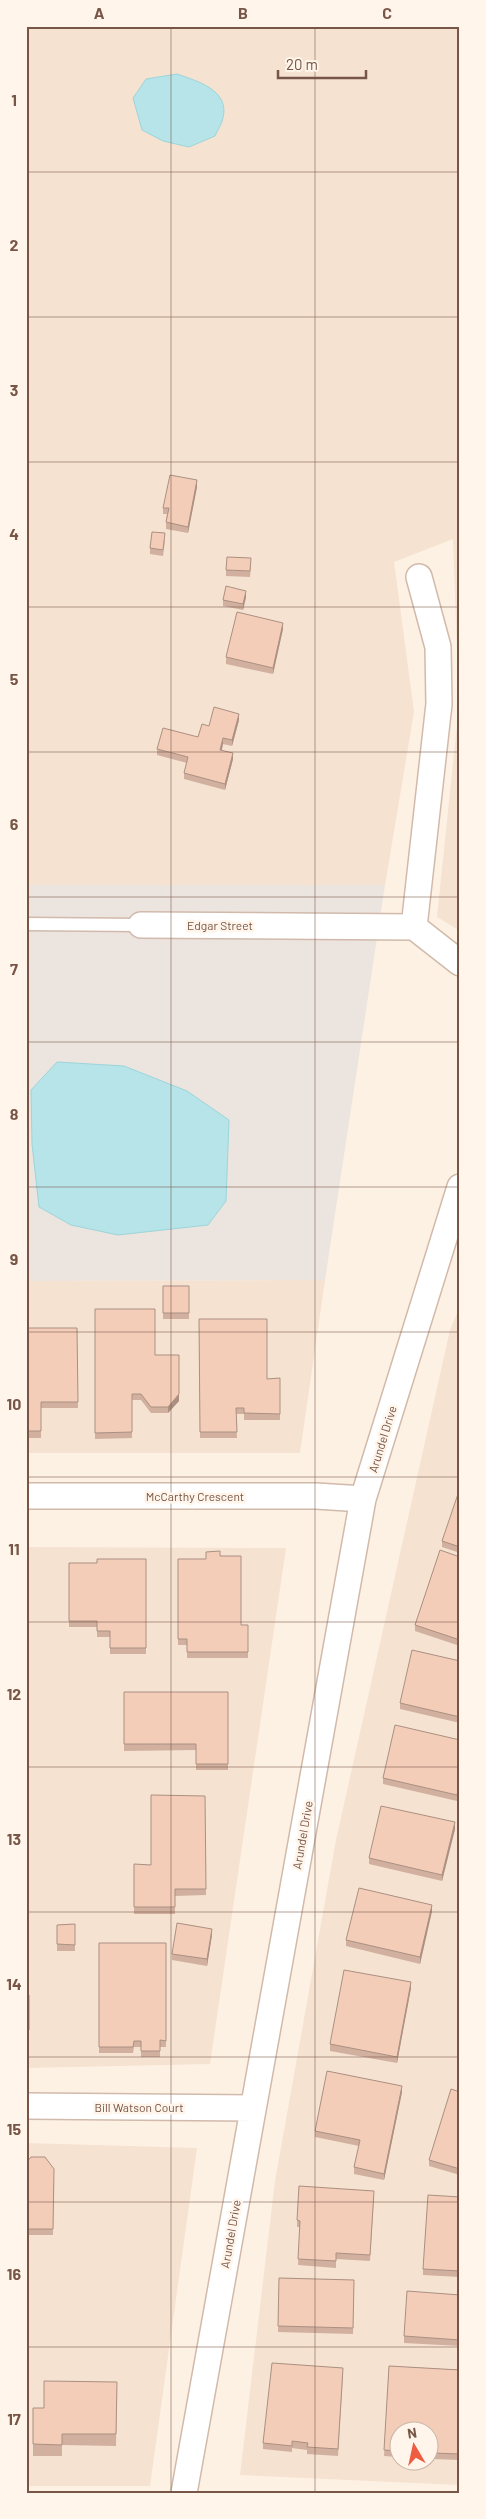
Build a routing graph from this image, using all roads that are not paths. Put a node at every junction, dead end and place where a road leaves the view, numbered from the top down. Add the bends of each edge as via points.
1 (419, 577) dead end
2 (26, 924) edge
3 (141, 925) joint
4 (414, 927) junction
5 (460, 962) edge
6 (460, 1187) edge
7 (26, 1496) edge
8 (364, 1499) junction
9 (26, 2106) edge
10 (253, 2108) junction
11 (184, 2493) edge

1 - 4 street via 438,647 439,704
2 - 3 lane, Edgar Street
3 - 4 street, Edgar Street
4 - 5 street
6 - 8 street, Arundel Drive
7 - 8 street, McCarthy Crescent via 316,1496
8 - 10 street, Arundel Drive
9 - 10 street, Bill Watson Court
10 - 11 street, Arundel Drive

